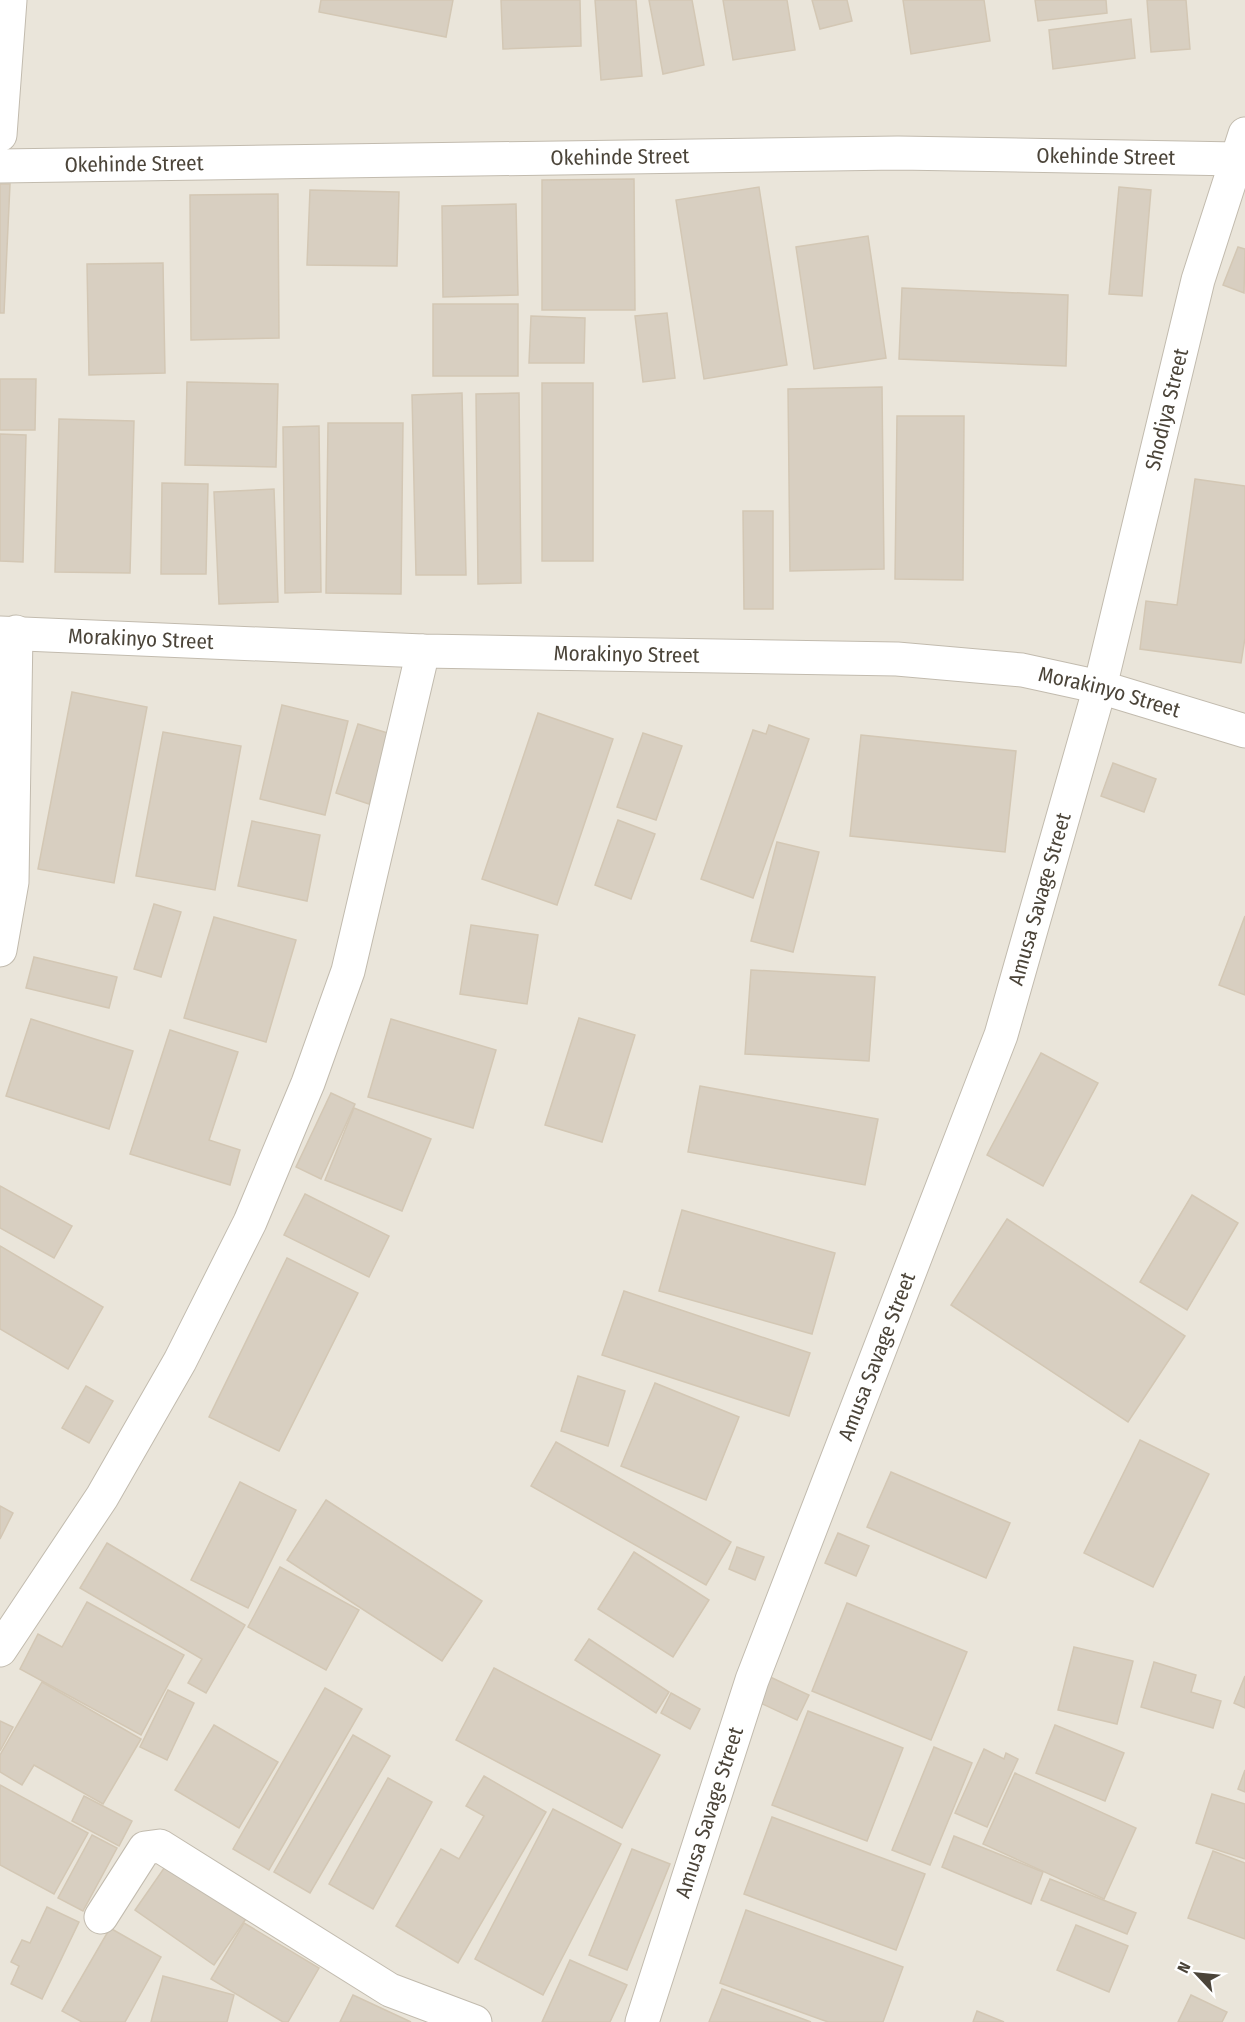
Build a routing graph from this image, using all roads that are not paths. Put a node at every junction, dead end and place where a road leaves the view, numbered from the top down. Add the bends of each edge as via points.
1 (10, 0) edge
2 (0, 135) edge
3 (1241, 146) edge
4 (0, 166) edge
5 (8, 632) edge
6 (423, 651) junction
7 (1100, 687) junction
8 (1245, 731) edge
9 (0, 950) edge
10 (0, 1650) edge
11 (101, 1917) dead end
12 (475, 2022) edge
13 (642, 2022) edge

1 - 2 street
3 - 4 street, Okehinde Street
3 - 7 street, Shodiya Street via 1198,280
5 - 6 street, Morakinyo Street
5 - 9 street via 12,882
6 - 7 street, Morakinyo Street via 897,659 1022,670
6 - 10 street via 348,971 308,1083 250,1222 180,1361 102,1497
7 - 8 street, Morakinyo Street
7 - 13 street, Amusa Savage Street via 1001,1035 756,1669
11 - 12 street via 146,1848 160,1846 390,1990

